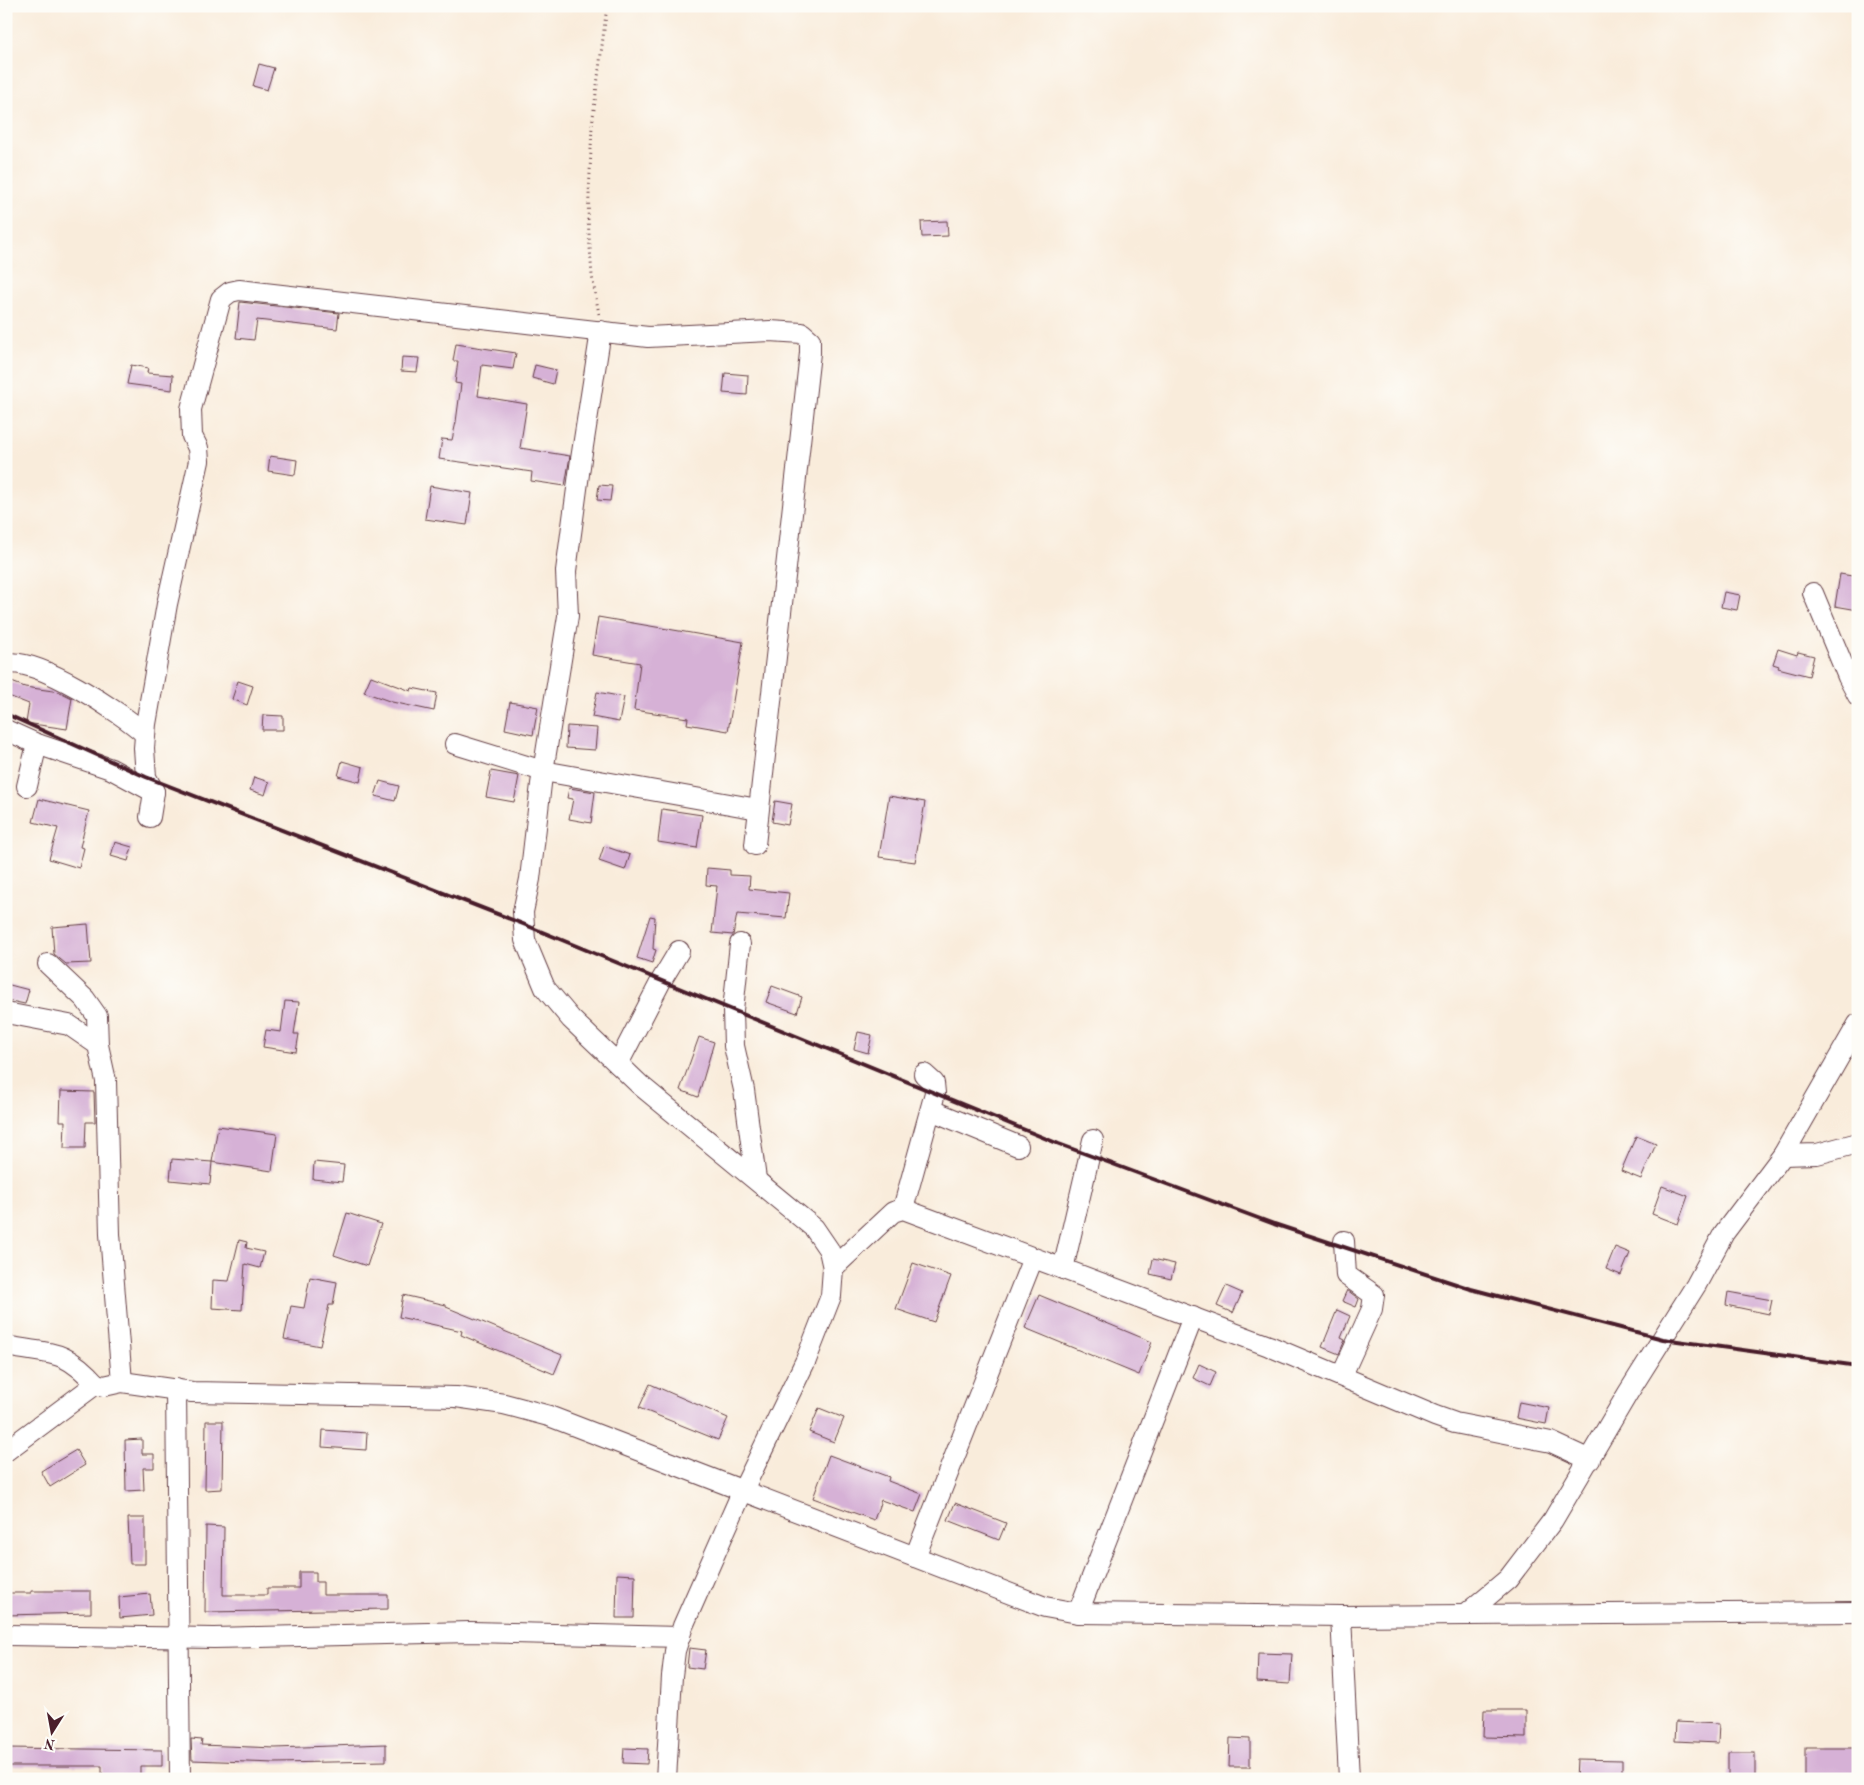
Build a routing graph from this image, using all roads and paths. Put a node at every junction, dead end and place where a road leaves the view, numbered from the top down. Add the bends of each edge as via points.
1 (607, 6) edge
2 (601, 331) junction
3 (1813, 593) dead end
4 (6, 664) edge
5 (1858, 696) edge
6 (6, 730) edge
7 (145, 734) junction
8 (37, 744) junction
9 (455, 744) dead end
10 (543, 771) junction
11 (27, 786) dead end
12 (154, 792) junction
13 (758, 809) junction
14 (150, 817) dead end
15 (755, 845) dead end
16 (740, 944) dead end
17 (679, 951) dead end
18 (48, 964) dead end
19 (6, 1013) edge
20 (1858, 1024) edge
21 (98, 1045) junction
22 (618, 1064) junction
23 (924, 1074) dead end
24 (931, 1110) junction
25 (1093, 1140) dead end
26 (1858, 1143) edge
27 (1018, 1146) dead end
28 (1782, 1155) junction
29 (756, 1179) junction
30 (903, 1209) junction
31 (1344, 1241) dead end
32 (1033, 1258) junction
33 (833, 1268) junction
34 (1063, 1269) junction
35 (1193, 1317) junction
36 (6, 1346) edge
37 (1342, 1375) junction
38 (122, 1382) junction
39 (96, 1384) junction
40 (176, 1389) junction
41 (6, 1451) edge
42 (1590, 1460) junction
43 (743, 1490) junction
44 (914, 1557) junction
45 (1858, 1612) edge
46 (1078, 1613) junction
47 (1465, 1615) junction
48 (1341, 1616) junction
49 (6, 1634) edge
50 (180, 1637) junction
51 (680, 1637) junction
52 (180, 1779) edge
53 (666, 1779) edge
54 (1349, 1779) edge

1 - 2 path via 592,125 588,219 592,276
2 - 7 street via 239,290 221,299 191,409 192,436 198,448 199,461 168,604
2 - 10 street via 566,571 568,616
2 - 13 street via 648,336 770,331 802,333 810,340
3 - 5 street
4 - 7 street via 16,662 33,667 86,693
6 - 8 street
7 - 12 street via 146,777
8 - 11 street
8 - 12 street via 111,769
9 - 10 street
10 - 13 street
10 - 22 street via 524,912 525,940 545,988 571,1019
12 - 14 street
13 - 15 street
16 - 29 street via 733,1010 734,1046 744,1090
17 - 22 street
18 - 21 street via 85,999 97,1016
19 - 21 street via 69,1025
20 - 28 street
21 - 38 street via 106,1081 110,1234
22 - 29 street
23 - 24 street via 936,1087
24 - 27 street
24 - 30 street
25 - 34 street
26 - 28 street via 1817,1154
28 - 42 street via 1724,1233
29 - 33 street via 814,1228 829,1250
30 - 32 street
30 - 33 street via 893,1212
31 - 37 street via 1346,1275 1374,1295 1372,1309
32 - 34 street
32 - 44 street
33 - 43 street via 831,1296 806,1360
34 - 35 street
35 - 37 street
35 - 46 street
36 - 39 street via 59,1355 79,1365
37 - 42 street via 1455,1423 1551,1442
38 - 39 street via 104,1386
38 - 40 street
39 - 41 street
40 - 43 street via 192,1392 456,1397 504,1404 549,1416
40 - 50 street
42 - 47 street via 1553,1520 1508,1579
43 - 44 street
43 - 51 street
44 - 46 street via 1045,1607
45 - 47 street
46 - 48 street
47 - 48 street
48 - 54 street
49 - 50 street
50 - 51 street via 470,1632
50 - 52 street
51 - 53 street via 672,1676

